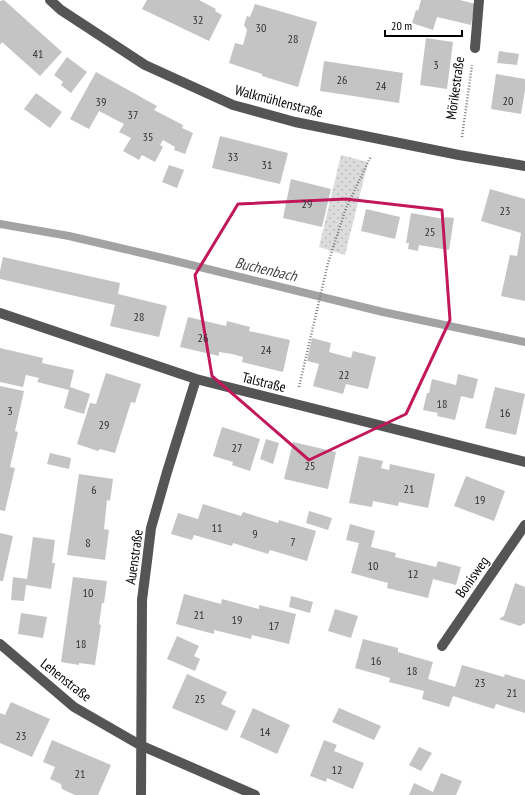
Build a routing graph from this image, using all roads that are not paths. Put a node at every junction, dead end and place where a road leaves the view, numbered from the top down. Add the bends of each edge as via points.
1 (50, 0) edge
2 (479, 0) edge
3 (475, 48) road end
4 (525, 166) edge
5 (0, 313) edge
6 (196, 379) junction
7 (525, 462) edge
8 (525, 525) edge
9 (0, 644) edge
10 (442, 646) dead end
11 (140, 745) junction
12 (140, 795) edge
13 (255, 795) edge

1 - 4 street, Walkmühlenstraße via 61,10 145,65 232,105 295,122 376,139
2 - 3 street, Mörikestraße
5 - 6 street, Talstraße
6 - 7 street, Talstraße
6 - 11 street, Auenstraße via 151,528 142,600
8 - 10 street, Bonisweg
9 - 11 street, Lehenstraße via 74,707
11 - 12 street
11 - 13 street, Lehenstraße

